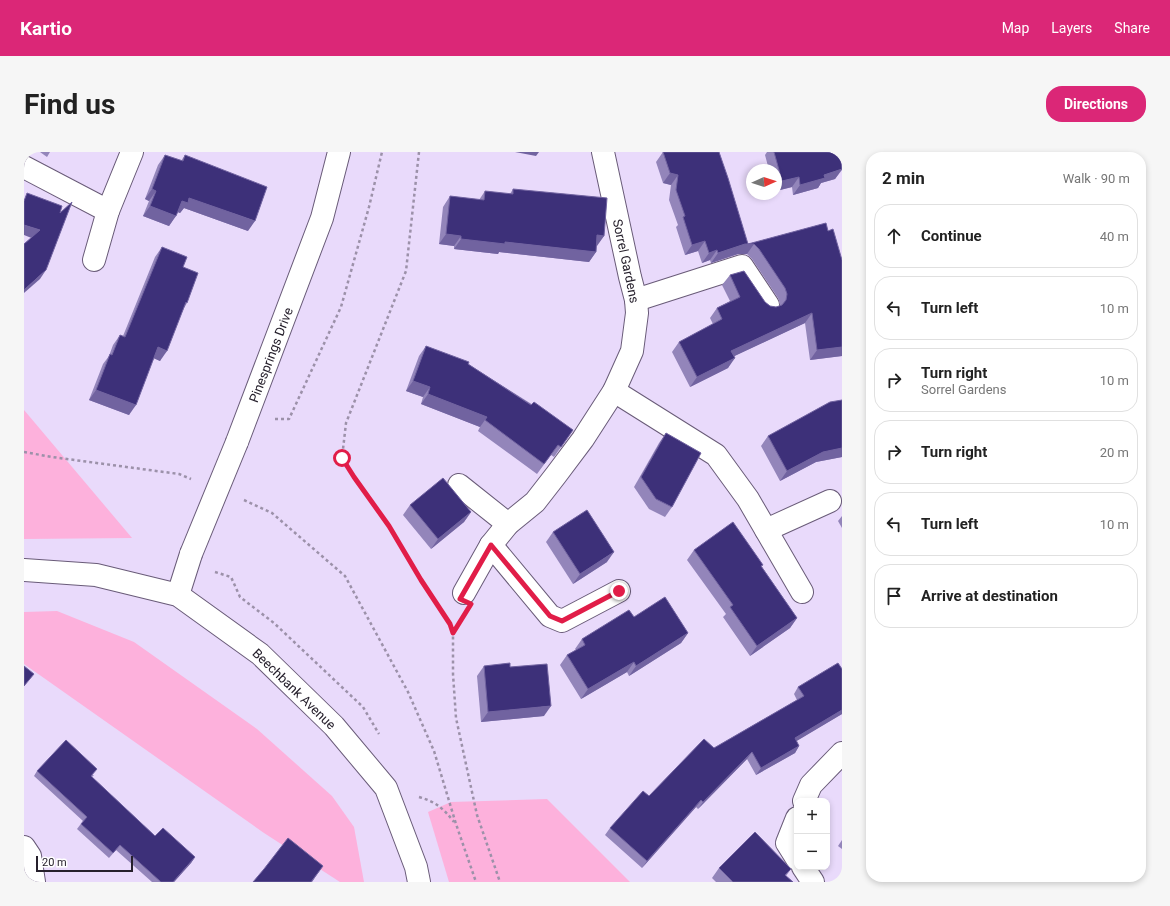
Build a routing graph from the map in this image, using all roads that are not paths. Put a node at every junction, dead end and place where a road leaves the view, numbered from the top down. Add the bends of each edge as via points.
1 (339, 152) edge
2 (604, 152) edge
3 (129, 160) edge
4 (24, 167) edge
5 (108, 211) junction
6 (94, 260) dead end
7 (636, 300) junction
8 (768, 305) edge
9 (614, 391) junction
10 (459, 484) dead end
11 (830, 501) dead end
12 (508, 524) junction
13 (766, 530) junction
14 (491, 545) junction
15 (24, 570) edge
16 (619, 591) dead end
17 (802, 592) dead end
18 (464, 593) road end
19 (178, 595) junction
20 (842, 753) edge
21 (805, 798) edge
22 (794, 825) edge
23 (24, 847) edge
24 (794, 855) edge
25 (805, 870) edge
26 (34, 882) edge
27 (419, 882) edge
28 (813, 882) edge

1 - 19 street, Pinesprings Drive, bridge via 322,218 246,420 191,554
2 - 7 street, Sorrel Gardens
3 - 5 street
4 - 5 street
5 - 6 street
7 - 8 street via 742,266
7 - 9 street, Sorrel Gardens via 632,351
9 - 12 street, Sorrel Gardens via 583,439 535,502
9 - 13 street via 716,455 748,499
10 - 12 street
11 - 13 street
12 - 14 street, Sorrel Gardens
13 - 17 street
14 - 16 street via 550,616 562,621
14 - 18 street, Sorrel Gardens
15 - 19 street, Beechbank Avenue via 96,575
19 - 27 street, Beechbank Avenue via 260,654 334,726 386,788 416,867
20 - 21 street via 811,785
22 - 24 street via 786,843
23 - 26 street via 30,856
25 - 28 street

